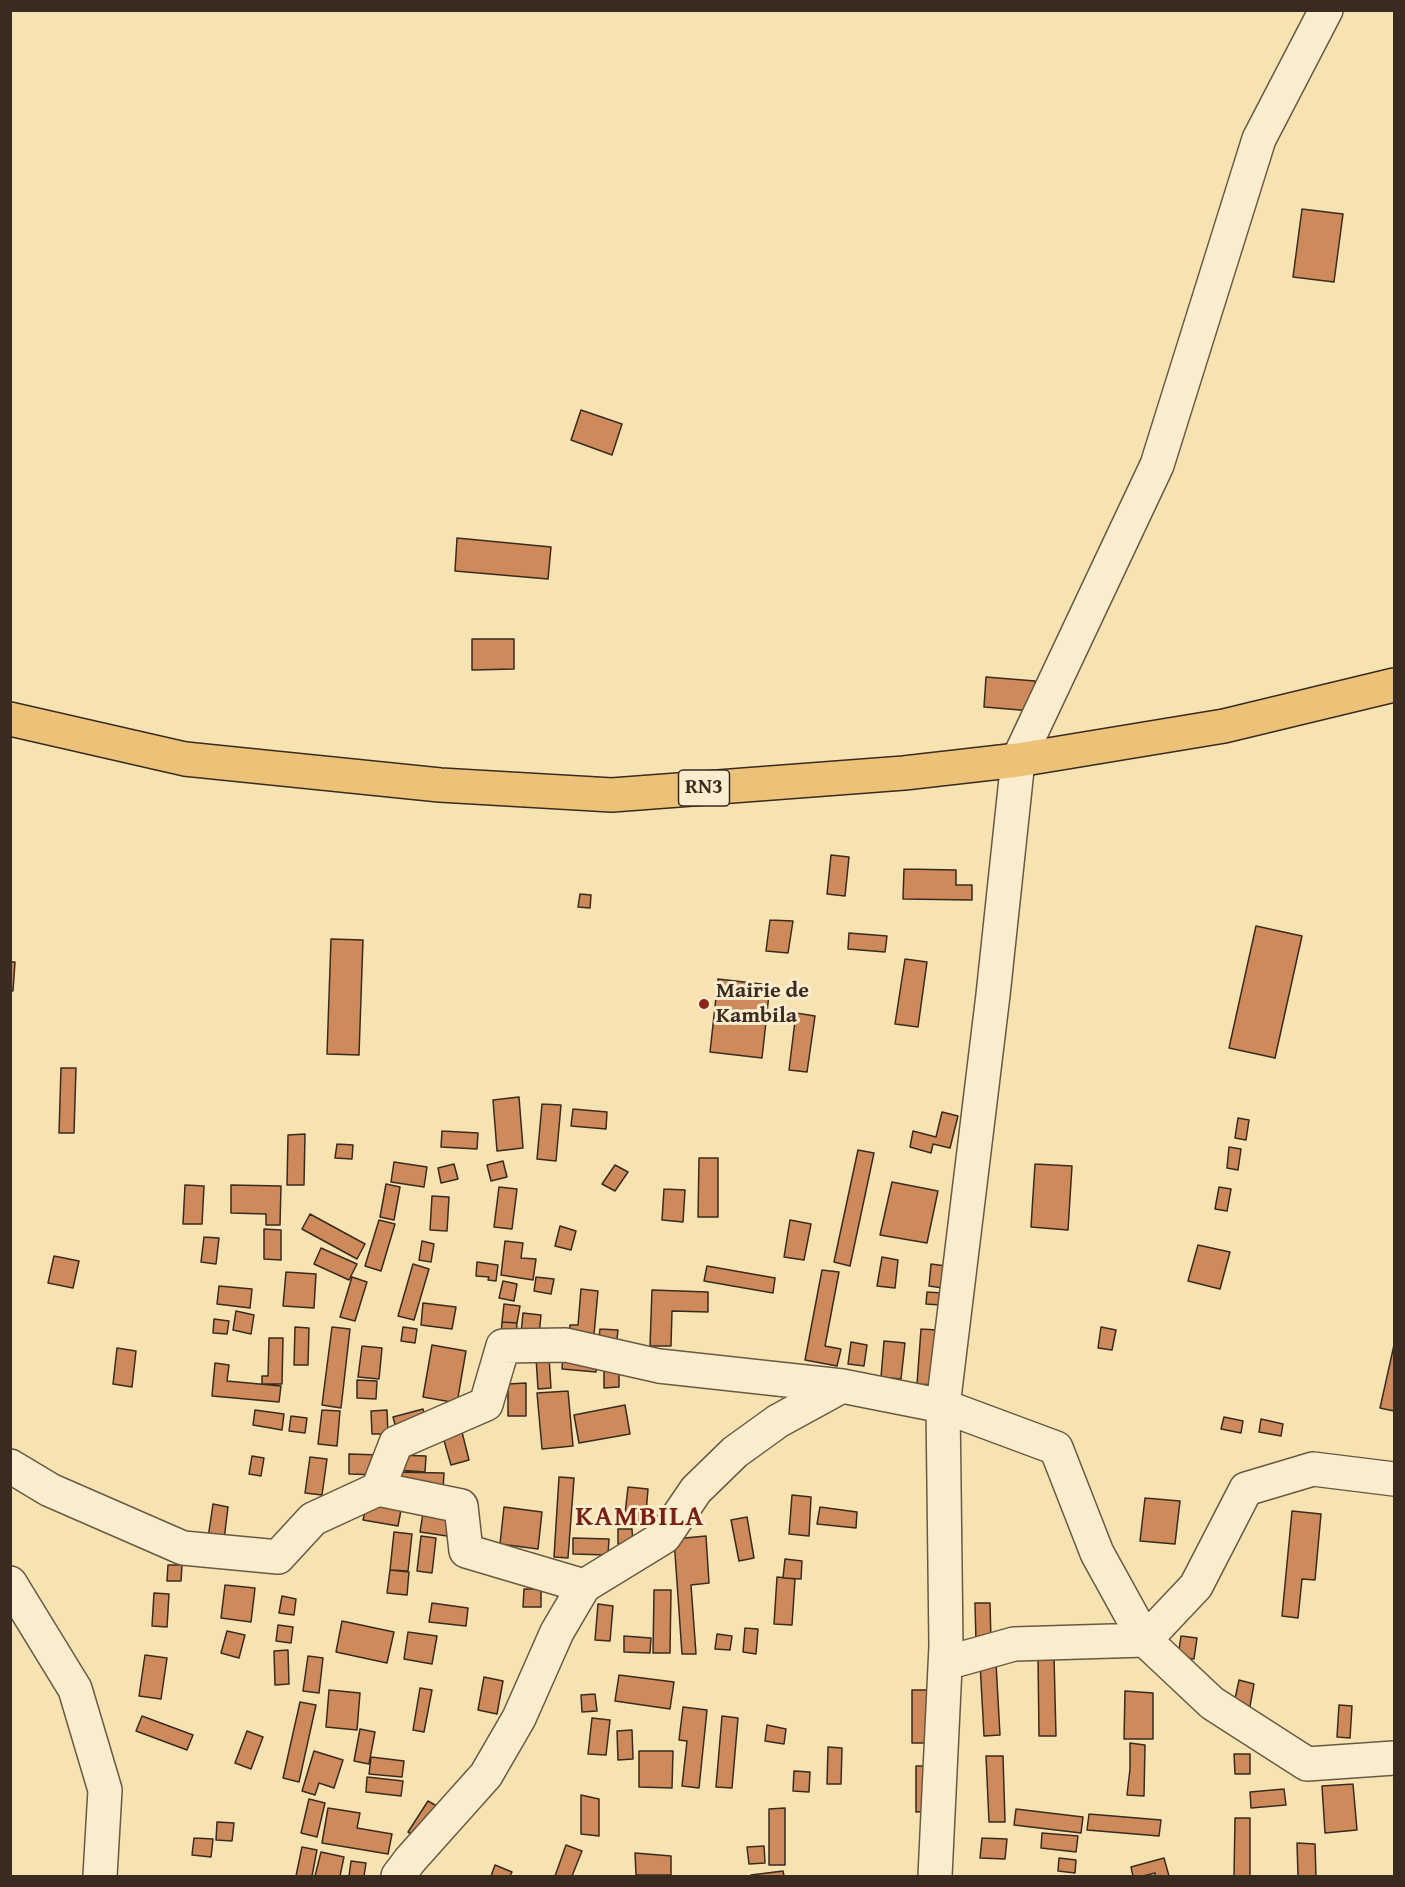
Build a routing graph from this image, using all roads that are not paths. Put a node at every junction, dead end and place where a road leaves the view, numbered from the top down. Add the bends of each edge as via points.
1 (1326, 10) edge
2 (1395, 685) edge
3 (10, 719) edge
4 (1018, 760) junction
5 (842, 1386) junction
6 (943, 1406) junction
7 (10, 1466) edge
8 (1395, 1479) edge
9 (378, 1489) junction
10 (10, 1583) edge
11 (584, 1586) junction
12 (1145, 1640) junction
13 (946, 1663) junction
14 (1395, 1758) edge
15 (100, 1876) edge
16 (398, 1876) edge
17 (935, 1876) edge

1 - 4 street via 1259,139 1157,465
2 - 4 highway, RN3 via 1224,726
3 - 4 highway, RN3 via 185,759 440,786 612,795 904,773
4 - 6 street
5 - 6 street
5 - 9 street via 659,1366 566,1345 503,1346 486,1404 396,1443
5 - 11 street via 735,1452 696,1490 664,1537
6 - 12 street via 1056,1448 1097,1553
6 - 13 street
7 - 9 street via 50,1490 183,1548 278,1557 314,1519
8 - 12 street via 1313,1469 1246,1490 1196,1586
9 - 11 street via 460,1506 466,1551
10 - 15 street via 75,1689 105,1790
11 - 16 street via 558,1632 519,1718 486,1775
12 - 13 street via 1014,1644
12 - 14 street via 1212,1703 1307,1764
13 - 17 street

